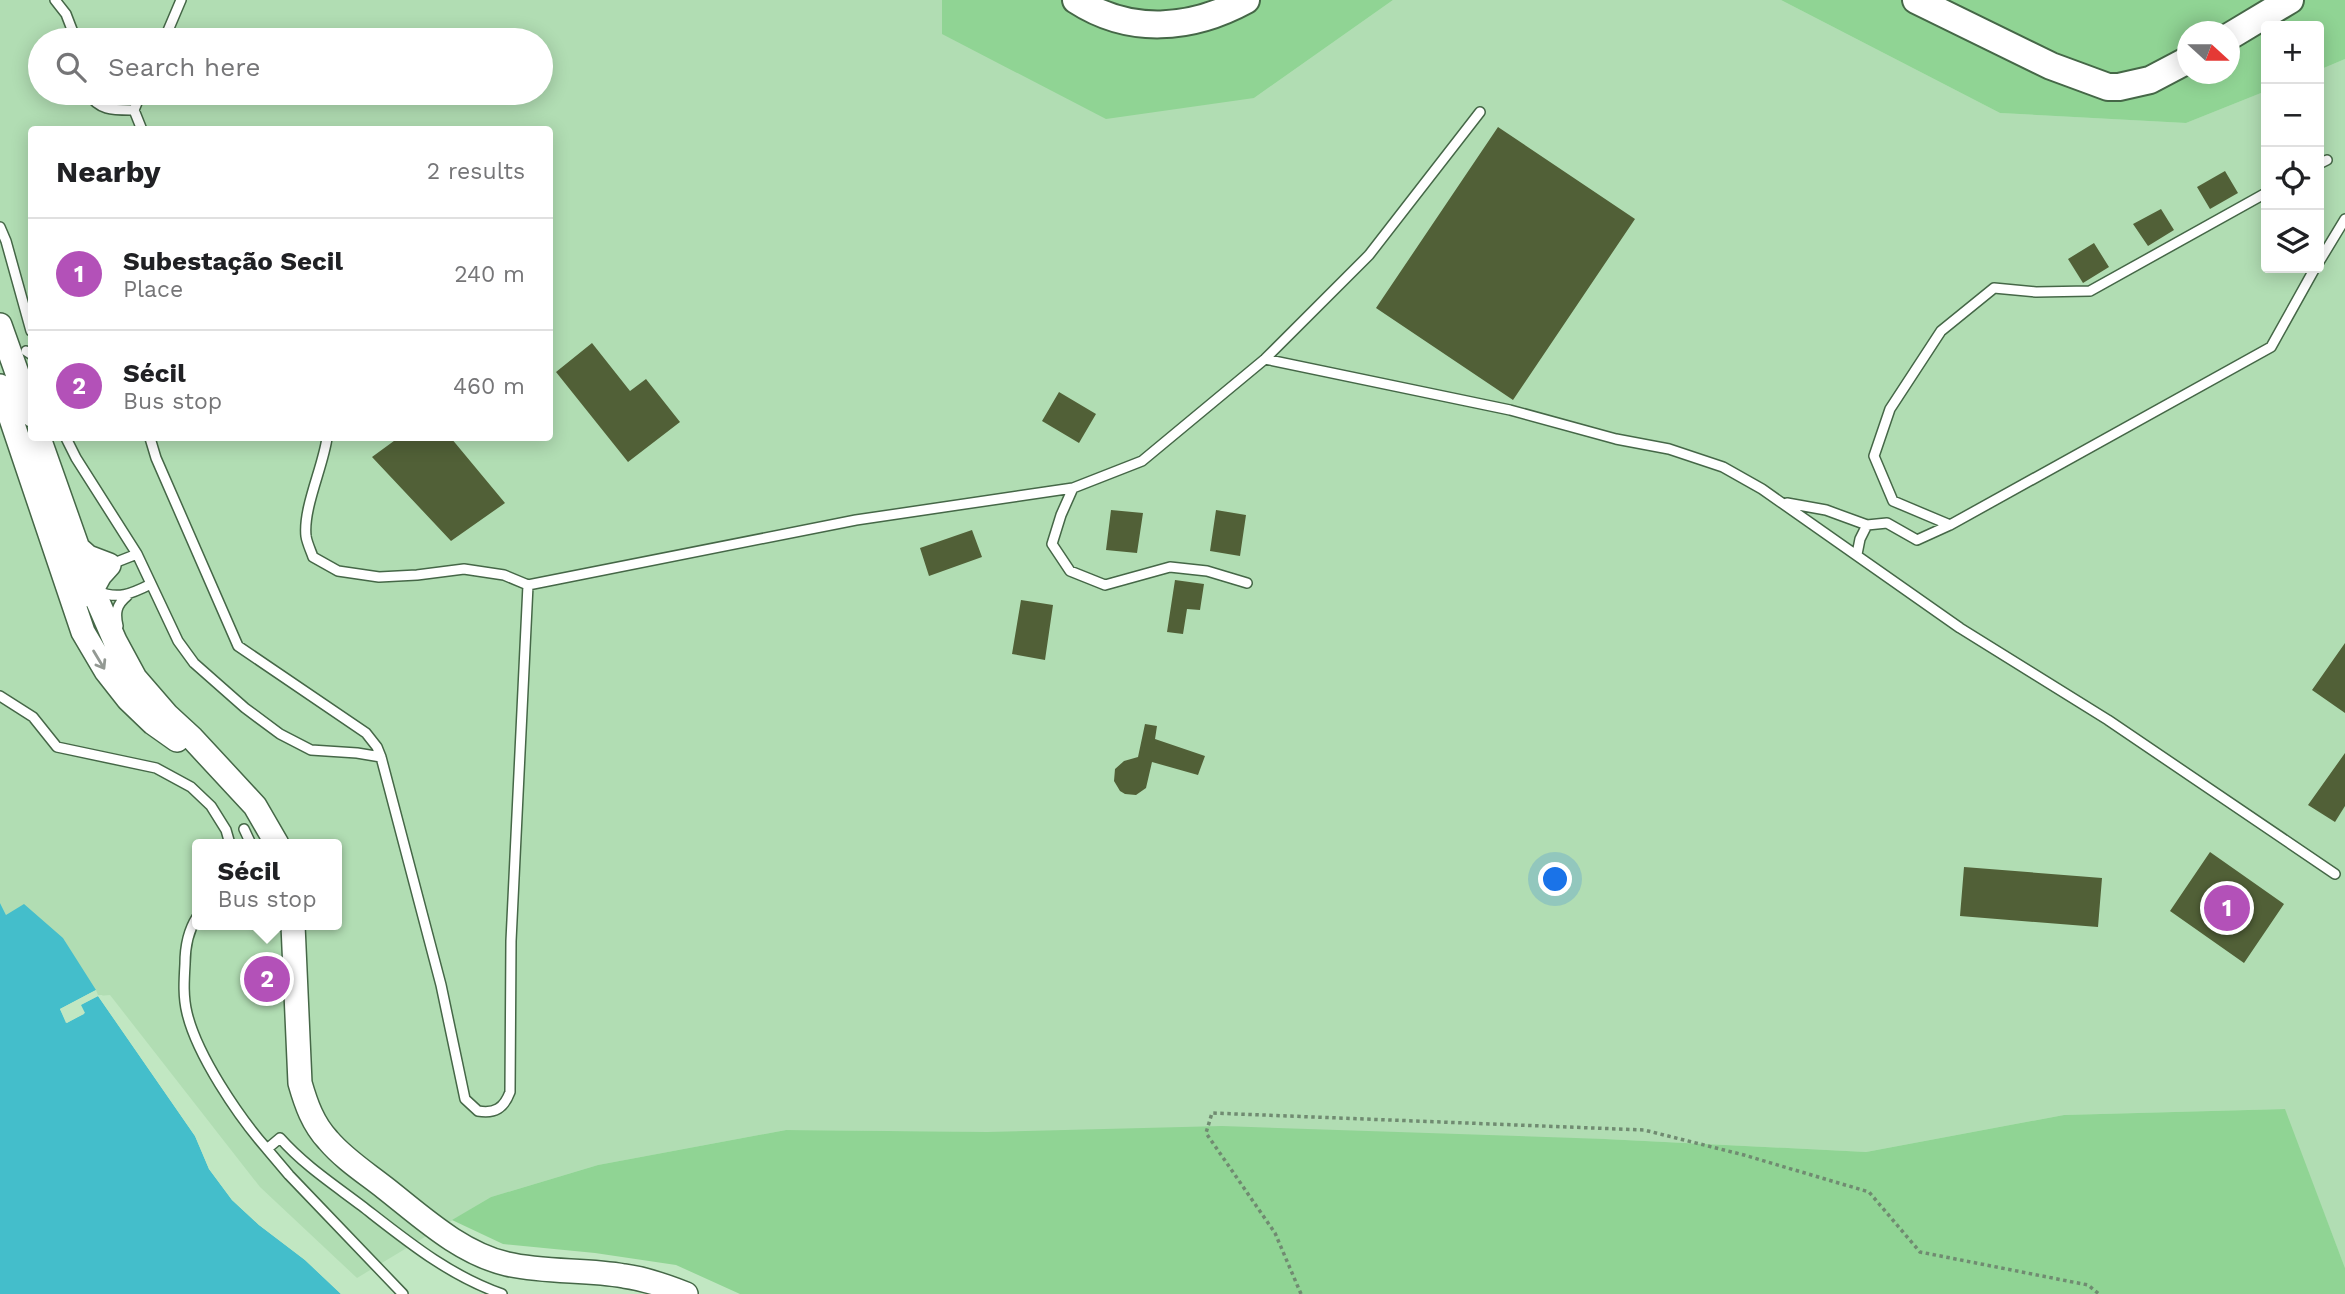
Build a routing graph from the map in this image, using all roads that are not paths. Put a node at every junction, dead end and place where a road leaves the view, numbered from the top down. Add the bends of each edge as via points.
1 (55, 0) edge
2 (181, 0) edge
3 (1076, 0) edge
4 (1246, 0) edge
5 (1916, 0) edge
6 (2290, 0) edge
7 (71, 28) edge
8 (169, 28) edge
9 (2240, 30) edge
10 (2177, 66) edge
11 (97, 105) edge
12 (136, 105) edge
13 (134, 110) junction
14 (1480, 112) dead end
15 (140, 126) edge
16 (2261, 196) edge
17 (2345, 219) edge
18 (0, 227) edge
19 (2324, 254) edge
20 (2312, 273) edge
21 (28, 320) edge
22 (0, 325) edge
23 (1265, 359) junction
24 (0, 386) edge
25 (28, 404) edge
26 (40, 441) edge
27 (68, 441) edge
28 (151, 441) edge
29 (327, 441) edge
30 (1073, 488) junction
31 (1783, 503) junction
32 (1867, 525) junction
33 (1950, 525) junction
34 (137, 554) junction
35 (1857, 554) junction
36 (75, 557) junction
37 (109, 565) junction
38 (85, 582) junction
39 (1247, 583) dead end
40 (151, 584) junction
41 (528, 585) junction
42 (127, 596) junction
43 (83, 632) junction
44 (142, 668) dead end
45 (148, 678) dead end
46 (0, 696) edge
47 (192, 738) junction
48 (381, 757) junction
49 (225, 774) junction
50 (244, 829) dead end
51 (229, 839) edge
52 (249, 839) edge
53 (274, 839) edge
54 (2335, 874) dead end
55 (192, 927) edge
56 (293, 930) edge
57 (267, 1149) junction
58 (675, 1292) edge
59 (404, 1294) edge
60 (502, 1294) edge

1 - 7 lane
2 - 8 lane
3 - 4 main road via 1103,15 1147,25 1196,20
5 - 10 main road via 2051,66 2108,87 2150,80
6 - 9 main road
11 - 13 lane
12 - 13 lane
13 - 15 lane
14 - 23 lane via 1369,255
16 - 33 lane via 2090,291 1994,288 1941,331 1890,409 1874,456 1893,501
17 - 19 lane
18 - 21 lane
20 - 33 lane via 2270,347
22 - 25 main road
23 - 30 lane via 1142,461
23 - 31 lane via 1669,449 1723,467
24 - 36 lane
24 - 43 main road
26 - 36 main road
27 - 34 lane
28 - 48 lane via 238,646 366,733
29 - 41 lane via 306,535 313,557 338,571 379,577 464,569 504,575
30 - 39 lane via 1052,544 1070,571 1105,585 1170,567 1208,570
30 - 41 lane via 856,520
31 - 32 lane via 1826,510
31 - 35 lane
32 - 33 lane via 1887,523 1917,540
32 - 35 lane
34 - 37 lane
34 - 40 lane
35 - 54 lane via 1960,628 2118,726
36 - 37 main road
36 - 38 main road
37 - 38 main road
38 - 42 lane via 106,595
38 - 43 main road
38 - 47 main road via 135,678
40 - 42 lane
40 - 48 lane via 178,641 194,663 245,708 311,751
41 - 48 lane via 511,941 510,1093 506,1103 493,1112 478,1111 465,1099 441,985
42 - 44 lane via 119,603 117,624
43 -> 49 main road via 106,671 136,707
45 - 47 lane
46 - 51 lane via 33,717 57,747 156,768 191,788 211,806
47 - 49 main road
49 - 53 main road via 255,806
50 - 52 lane
55 - 57 lane via 184,994 194,1036 248,1127
56 - 58 main road via 300,1083 305,1104 316,1125 352,1163 437,1229 482,1255 509,1265 623,1275
57 - 59 lane
57 - 60 lane via 280,1138 308,1167 441,1266

